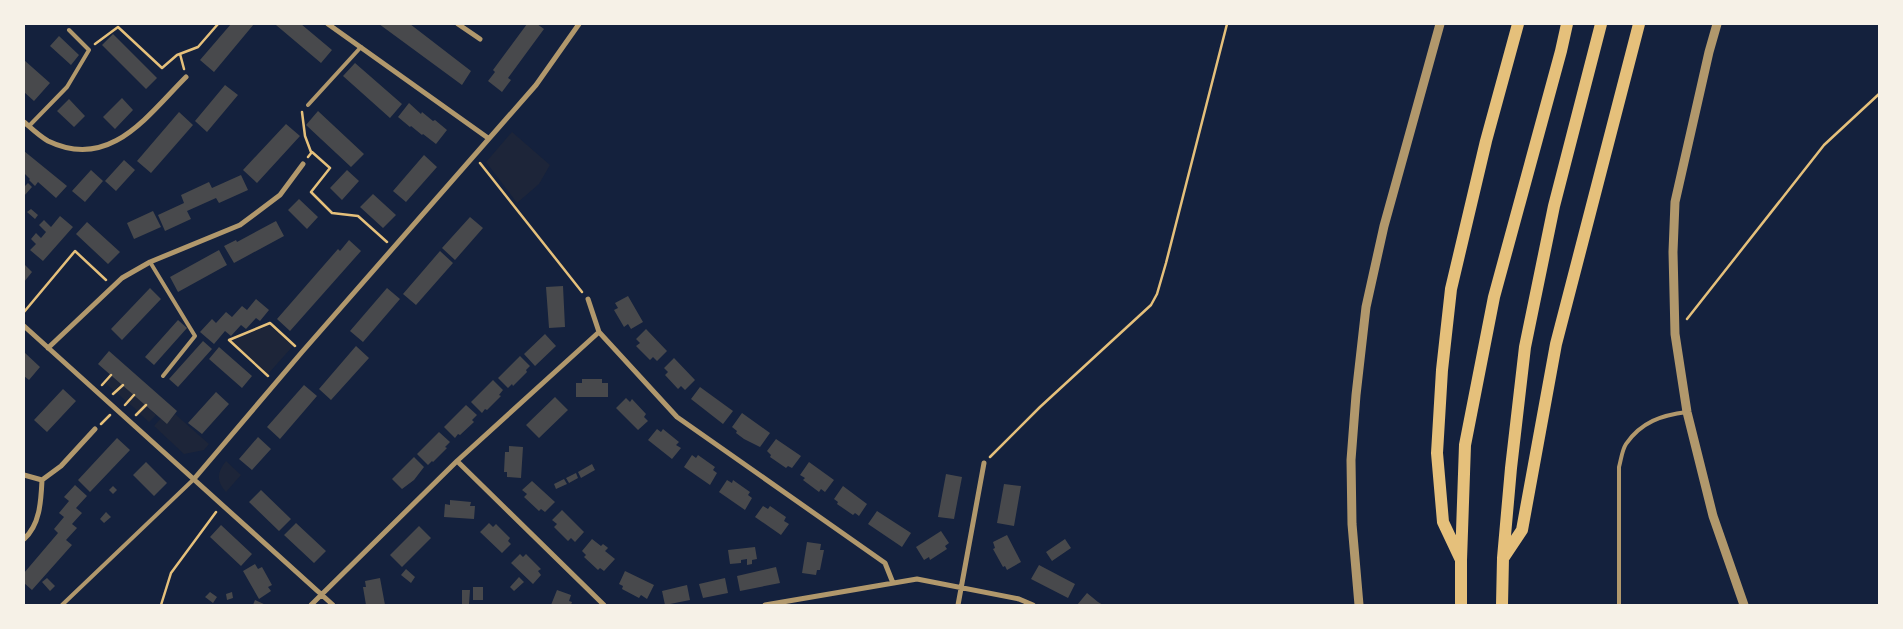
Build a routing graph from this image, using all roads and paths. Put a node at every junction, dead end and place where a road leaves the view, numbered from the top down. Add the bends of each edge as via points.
1 (218, 24) edge
2 (328, 24) edge
3 (458, 24) edge
4 (579, 24) edge
5 (1227, 24) edge
6 (1440, 24) edge
7 (1518, 24) edge
8 (1567, 24) edge
9 (1601, 24) edge
10 (1639, 24) edge
11 (1717, 24) edge
12 (69, 30) dead end
13 (480, 39) dead end
14 (361, 47) junction
15 (89, 50) junction
16 (180, 54) junction
17 (186, 77) joint
18 (1879, 94) edge
19 (308, 106) joint
20 (24, 122) edge
21 (29, 126) junction
22 (488, 138) junction
23 (312, 152) junction
24 (473, 154) junction
25 (302, 164) joint
26 (393, 248) junction
27 (150, 262) junction
28 (113, 286) junction
29 (588, 299) joint
30 (24, 312) edge
31 (24, 326) edge
32 (599, 332) junction
33 (1675, 334) junction
34 (48, 348) junction
35 (302, 352) junction
36 (163, 376) dead end
37 (275, 383) junction
38 (116, 409) junction
39 (1687, 412) junction
40 (95, 429) joint
41 (457, 461) junction
42 (984, 463) joint
43 (24, 474) edge
44 (194, 479) junction
45 (42, 480) junction
46 (222, 505) junction
47 (24, 539) edge
48 (1503, 558) junction
49 (1461, 560) junction
50 (893, 582) junction
51 (961, 587) junction
52 (322, 595) junction
53 (62, 605) edge
54 (161, 605) edge
55 (311, 605) edge
56 (333, 605) edge
57 (604, 605) edge
58 (765, 605) edge
59 (958, 605) edge
60 (1033, 605) edge
61 (1359, 605) edge
62 (1461, 605) edge
63 (1502, 605) edge
64 (1619, 605) edge
65 (1744, 605) edge

1 - 16 path via 198,47
2 - 14 street
3 - 13 street
4 - 22 street via 536,85
5 - 42 path via 1166,263 1151,306
6 - 61 street via 1384,226 1366,307 1351,460 1352,524
7 - 49 highway via 1451,289 1442,370 1437,453 1443,522
8 - 49 highway via 1492,306 1465,445
9 - 48 highway via 1554,206 1525,347
10 - 48 highway via 1556,344 1522,530
11 - 33 street via 1675,202
12 - 15 lane
14 - 19 lane
14 - 22 street
15 - 16 path via 118,27 162,68
15 - 21 lane via 66,87
16 - 17 path
17 - 21 street via 129,134 103,147 88,150 66,148 46,140
18 - 33 path via 1824,145
19 - 23 path via 301,113
20 - 21 street
22 - 24 street
23 - 25 path
23 - 26 path via 330,168 311,192 332,213 358,216
24 - 26 street
24 - 29 path
25 - 27 street via 280,195 240,225
26 - 35 street
27 - 28 street
27 - 36 lane via 195,336
28 - 30 path via 75,251
28 - 34 street
29 - 32 street
31 - 34 street
32 - 41 street
32 - 50 street via 677,417 885,563
33 - 39 street
34 - 38 street
35 - 37 street
35 - 37 path via 270,323 229,340
37 - 44 street
38 - 40 path
38 - 44 street
39 - 64 lane via 1667,414 1644,425 1625,445 1618,467
39 - 65 street via 1712,516
40 - 45 street via 61,466
41 - 52 street
41 - 57 street
42 - 51 street
43 - 45 street
44 - 46 street
44 - 53 lane
45 - 47 street via 41,505 34,526
46 - 52 street
46 - 54 path via 171,573
48 - 63 highway
49 - 62 highway
50 - 51 street via 917,579
50 - 58 street
51 - 59 street
51 - 60 street
52 - 55 street
52 - 56 street

